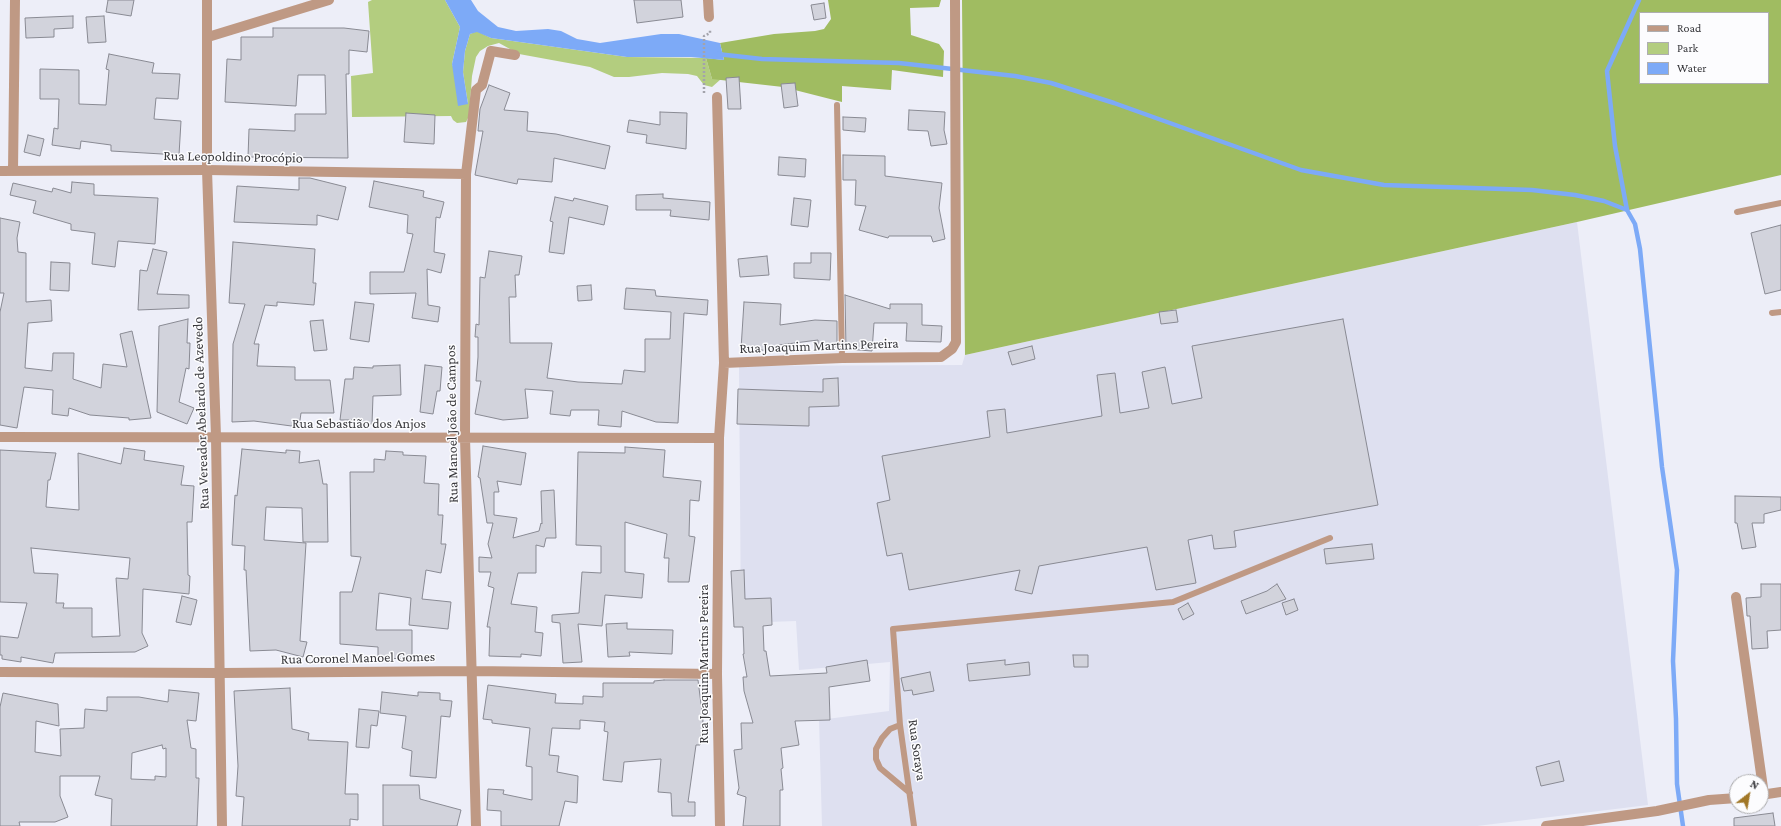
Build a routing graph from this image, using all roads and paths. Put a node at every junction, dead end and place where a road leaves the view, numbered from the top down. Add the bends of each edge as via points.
1 (15, 0) edge
2 (207, 0) edge
3 (329, 0) edge
4 (708, 0) edge
5 (955, 0) edge
6 (709, 17) dead end
7 (704, 36) dead end
8 (208, 37) junction
9 (515, 55) dead end
10 (704, 88) dead end
11 (717, 97) dead end
12 (838, 105) dead end
13 (207, 170) junction
14 (0, 171) edge
15 (13, 171) junction
16 (466, 174) junction
17 (1781, 203) edge
18 (1737, 212) dead end
19 (1781, 312) edge
20 (1772, 313) dead end
21 (842, 358) junction
22 (724, 364) junction
23 (0, 437) edge
24 (216, 437) junction
25 (465, 438) junction
26 (719, 438) junction
27 (1330, 538) dead end
28 (1736, 597) dead end
29 (472, 671) junction
30 (0, 672) edge
31 (220, 673) junction
32 (717, 674) junction
33 (900, 725) junction
34 (1760, 774) edge
35 (1781, 792) edge
36 (910, 793) junction
37 (1769, 794) edge
38 (1729, 799) edge
39 (222, 826) edge
40 (476, 826) edge
41 (720, 826) edge
42 (914, 826) edge
43 (1546, 826) edge

1 - 15 street
2 - 8 street, Rua Vereador Abelardo de Azevedo
3 - 8 street
4 - 6 street
5 - 21 street, Rua Joaquim Martins Pereira via 956,342 949,352 941,357
7 - 10 path
8 - 13 street, Rua Vereador Abelardo de Azevedo
9 - 16 street, Rua Manoel João de Campos via 490,51 482,85 476,90
11 - 22 street
12 - 21 lane
13 - 15 street, Rua Leopoldino Procópio
13 - 16 street, Rua Leopoldino Procópio
13 - 24 street, Rua Vereador Abelardo de Azevedo
14 - 15 street, Rua Leopoldino Procópio
16 - 25 street, Rua Manoel João de Campos
17 - 18 lane
19 - 20 lane
21 - 22 street, Rua Joaquim Martins Pereira
22 - 26 street, Rua Joaquim Martins Pereira
23 - 24 street, Rua Sebastião dos Anjos
24 - 25 street, Rua Sebastião dos Anjos
24 - 31 street, Rua Vereador Abelardo de Azevedo
25 - 26 street, Rua Sebastião dos Anjos
25 - 29 street, Rua Manoel João de Campos
26 - 32 street, Rua Joaquim Martins Pereira
27 - 33 lane, Rua Soraya via 1173,602 893,629
28 - 34 street
29 - 31 street, Rua Coronel Manoel Gomes
29 - 32 street, Rua Coronel Manoel Gomes
29 - 40 street, Rua Manoel João de Campos
30 - 31 street, Rua Coronel Manoel Gomes
31 - 39 street, Rua Vereador Abelardo de Azevedo
32 - 41 street, Rua Joaquim Martins Pereira
33 - 36 lane, Rua Soraya
33 - 36 lane via 890,729 882,738 876,749 876,759 880,768
35 - 37 street
36 - 42 lane, Rua Soraya
38 - 43 street

